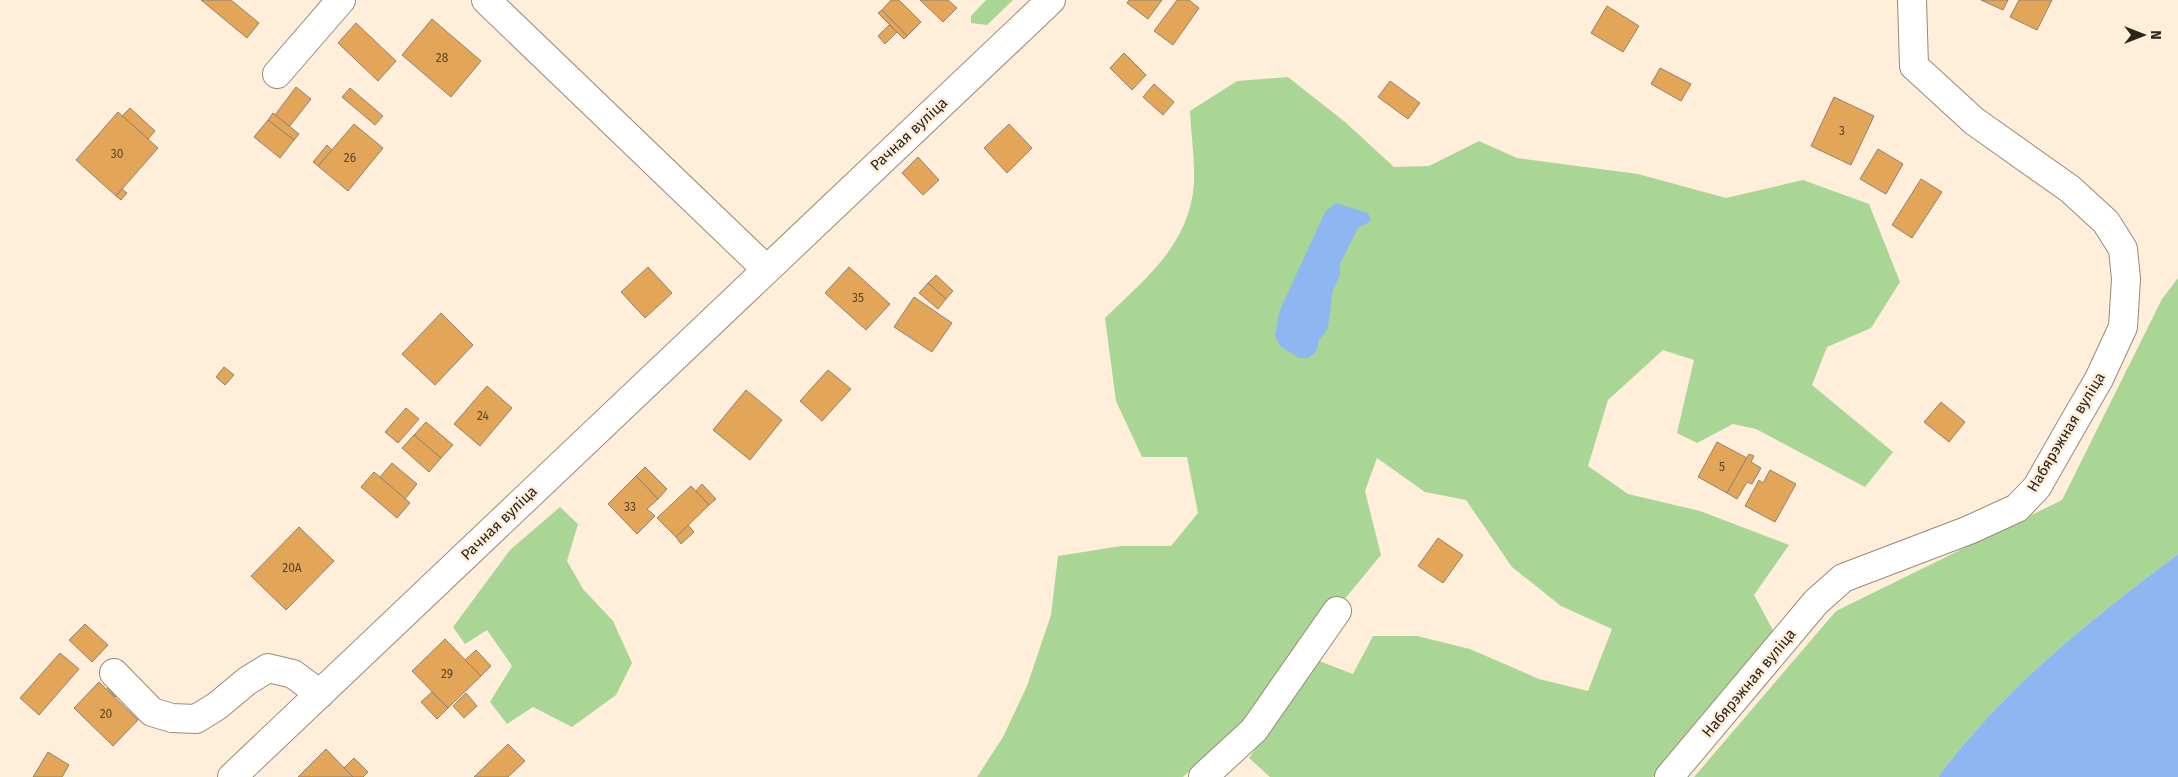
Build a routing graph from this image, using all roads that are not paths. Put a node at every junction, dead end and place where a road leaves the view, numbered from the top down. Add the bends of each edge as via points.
1 (342, 0) edge
2 (486, 0) edge
3 (1051, 0) edge
4 (1912, 0) edge
5 (277, 74) dead end
6 (766, 269) junction
7 (1337, 611) dead end
8 (114, 673) dead end
9 (320, 694) junction
10 (232, 777) edge
11 (1203, 777) edge
12 (1669, 777) edge

1 - 5 street
2 - 6 street
3 - 6 street, Рачная вуліца
4 - 12 street, Набярэжная вуліца via 1914,66 1974,121 2070,189 2106,222 2123,249 2126,279 2123,327 2099,380 2037,487 2017,508 1844,578 1816,602
6 - 9 street, Рачная вуліца
7 - 11 street via 1254,730
8 - 9 street via 152,712 172,718 196,719 268,668 293,674
9 - 10 street, Рачная вуліца

